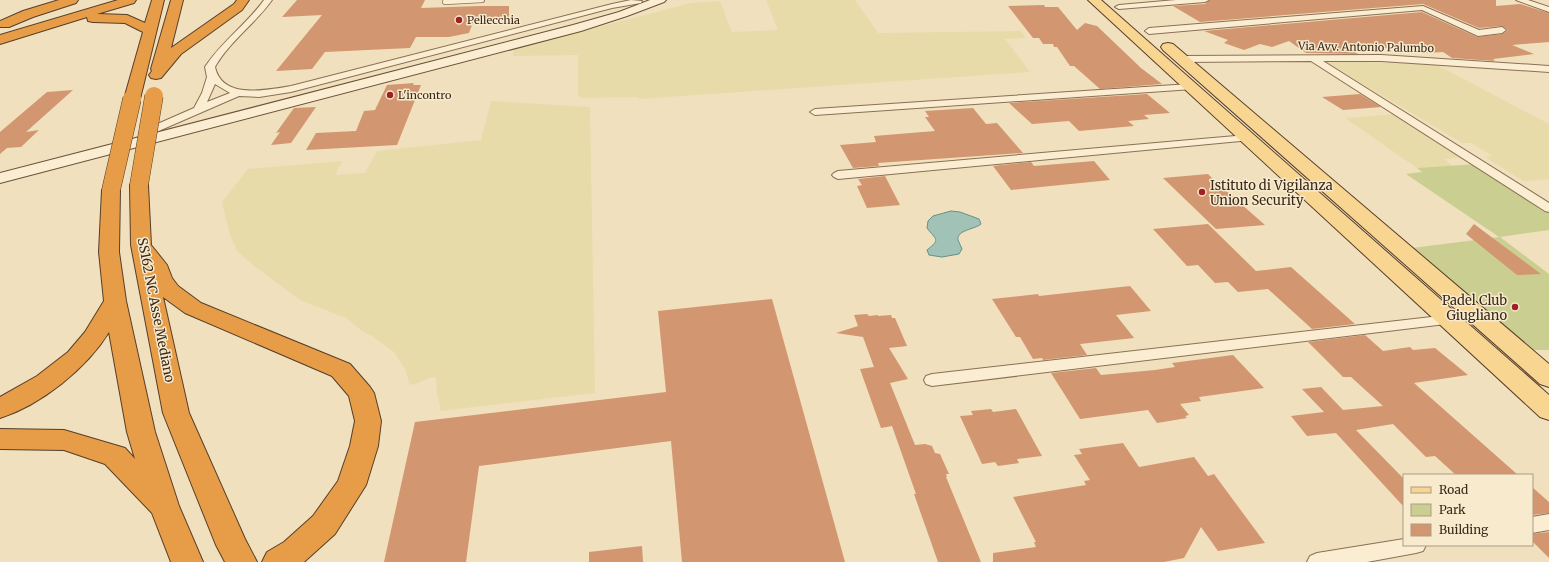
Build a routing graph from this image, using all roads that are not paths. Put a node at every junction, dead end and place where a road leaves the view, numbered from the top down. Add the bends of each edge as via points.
1 (72, 0) edge
2 (130, 0) edge
3 (158, 0) edge
4 (177, 0) edge
5 (244, 0) edge
6 (268, 0) edge
7 (446, 0) edge
8 (482, 0) edge
9 (660, 0) edge
10 (1094, 0) edge
11 (1206, 0) edge
12 (1520, 0) edge
13 (639, 1) edge
14 (1115, 4) edge
15 (1549, 10) edge
16 (58, 22) junction
17 (0, 26) edge
18 (149, 30) junction
19 (1502, 30) dead end
20 (1149, 31) junction
21 (0, 40) edge
22 (1312, 58) junction
23 (1183, 59) junction
24 (1549, 69) edge
25 (156, 75) junction
26 (212, 77) junction
27 (1190, 87) junction
28 (237, 93) junction
29 (199, 108) junction
30 (814, 112) dead end
31 (150, 130) junction
32 (1247, 138) junction
33 (0, 167) edge
34 (838, 175) dead end
35 (0, 178) edge
36 (1549, 208) edge
37 (141, 245) junction
38 (115, 301) junction
39 (1449, 320) junction
40 (1549, 378) edge
41 (932, 380) dead end
42 (0, 408) edge
43 (1549, 410) edge
44 (0, 439) edge
45 (164, 506) junction
46 (1549, 522) edge
47 (1533, 525) edge
48 (1410, 546) edge
49 (237, 554) edge
50 (187, 562) edge
51 (278, 562) edge
52 (1317, 562) edge

1 - 17 highway
2 - 16 highway
3 - 18 highway
4 - 25 highway, SS162 NC Asse Mediano
5 - 25 highway via 176,51
6 - 26 street via 258,14 216,57 210,67
7 - 8 lane via 445,2
9 - 35 main road via 577,28
10 - 27 main road
11 - 14 street
12 - 15 street
13 - 28 street via 291,89
13 - 31 main road via 576,22
14 - 20 main road
16 - 18 highway via 116,18 127,19
16 - 21 highway via 22,31
18 - 38 highway, bridge via 110,190 109,252
19 - 20 street via 1478,33 1423,8
20 - 23 main road
22 - 23 street, Via Avv. Antonio Palumbo
22 - 24 street, Via Avv. Antonio Palumbo via 1438,61
22 - 36 street
23 - 40 main road
25 - 37 highway, SS162 NC Asse Mediano, bridge via 139,185
26 - 28 street via 222,86
26 - 29 street
27 - 30 street
27 - 32 main road
28 - 29 street
29 - 31 street
31 - 33 main road
32 - 34 street
32 - 39 main road
37 - 49 highway, SS162 NC Asse Mediano via 176,413
37 - 51 highway via 156,265 161,279 170,291 193,308 341,370 361,392 368,421 364,446 351,485 324,525 295,551
38 - 42 highway via 87,347 68,366 30,393
38 - 45 highway via 141,432
39 - 41 street
39 - 43 main road
44 - 45 highway via 64,440 115,456
45 - 50 highway
46 - 47 street
48 - 52 street

